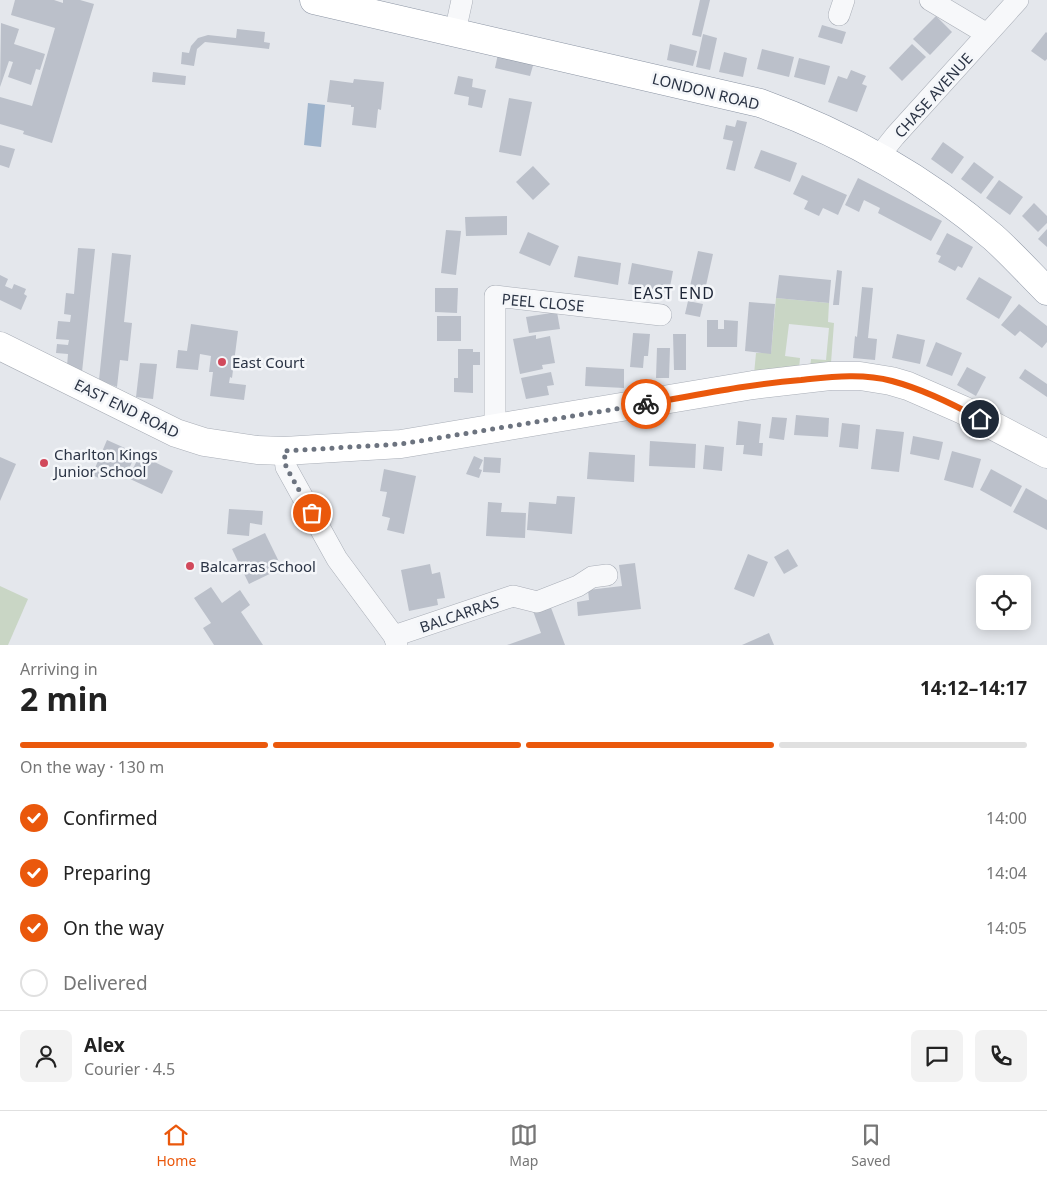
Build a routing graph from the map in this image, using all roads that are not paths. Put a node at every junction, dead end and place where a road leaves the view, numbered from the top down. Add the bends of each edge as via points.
1 (314, 0) edge
2 (462, 0) edge
3 (930, 0) edge
4 (1018, 0) edge
5 (455, 32) junction
6 (987, 34) junction
7 (879, 156) junction
8 (1047, 291) edge
9 (661, 315) dead end
10 (0, 346) edge
11 (495, 429) junction
12 (284, 451) junction
13 (1047, 454) edge
14 (607, 575) dead end
15 (396, 640) edge

1 - 5 main road, LONDON ROAD
2 - 5 street
3 - 6 street
4 - 6 street, CHASE AVENUE
5 - 7 main road, LONDON ROAD via 760,103 822,127
6 - 7 street, CHASE AVENUE
7 - 8 main road, LONDON ROAD via 967,216 1006,249
9 - 11 street, PEEL CLOSE via 495,296
10 - 12 main road, EAST END ROAD via 176,433 227,446
11 - 12 main road, EAST END ROAD via 401,444
11 - 13 main road, EAST END ROAD via 753,385 830,376 860,376 908,386 963,410
12 - 15 street via 286,467 338,559
14 - 15 street, BALCARRAS via 592,577 537,602 514,596

